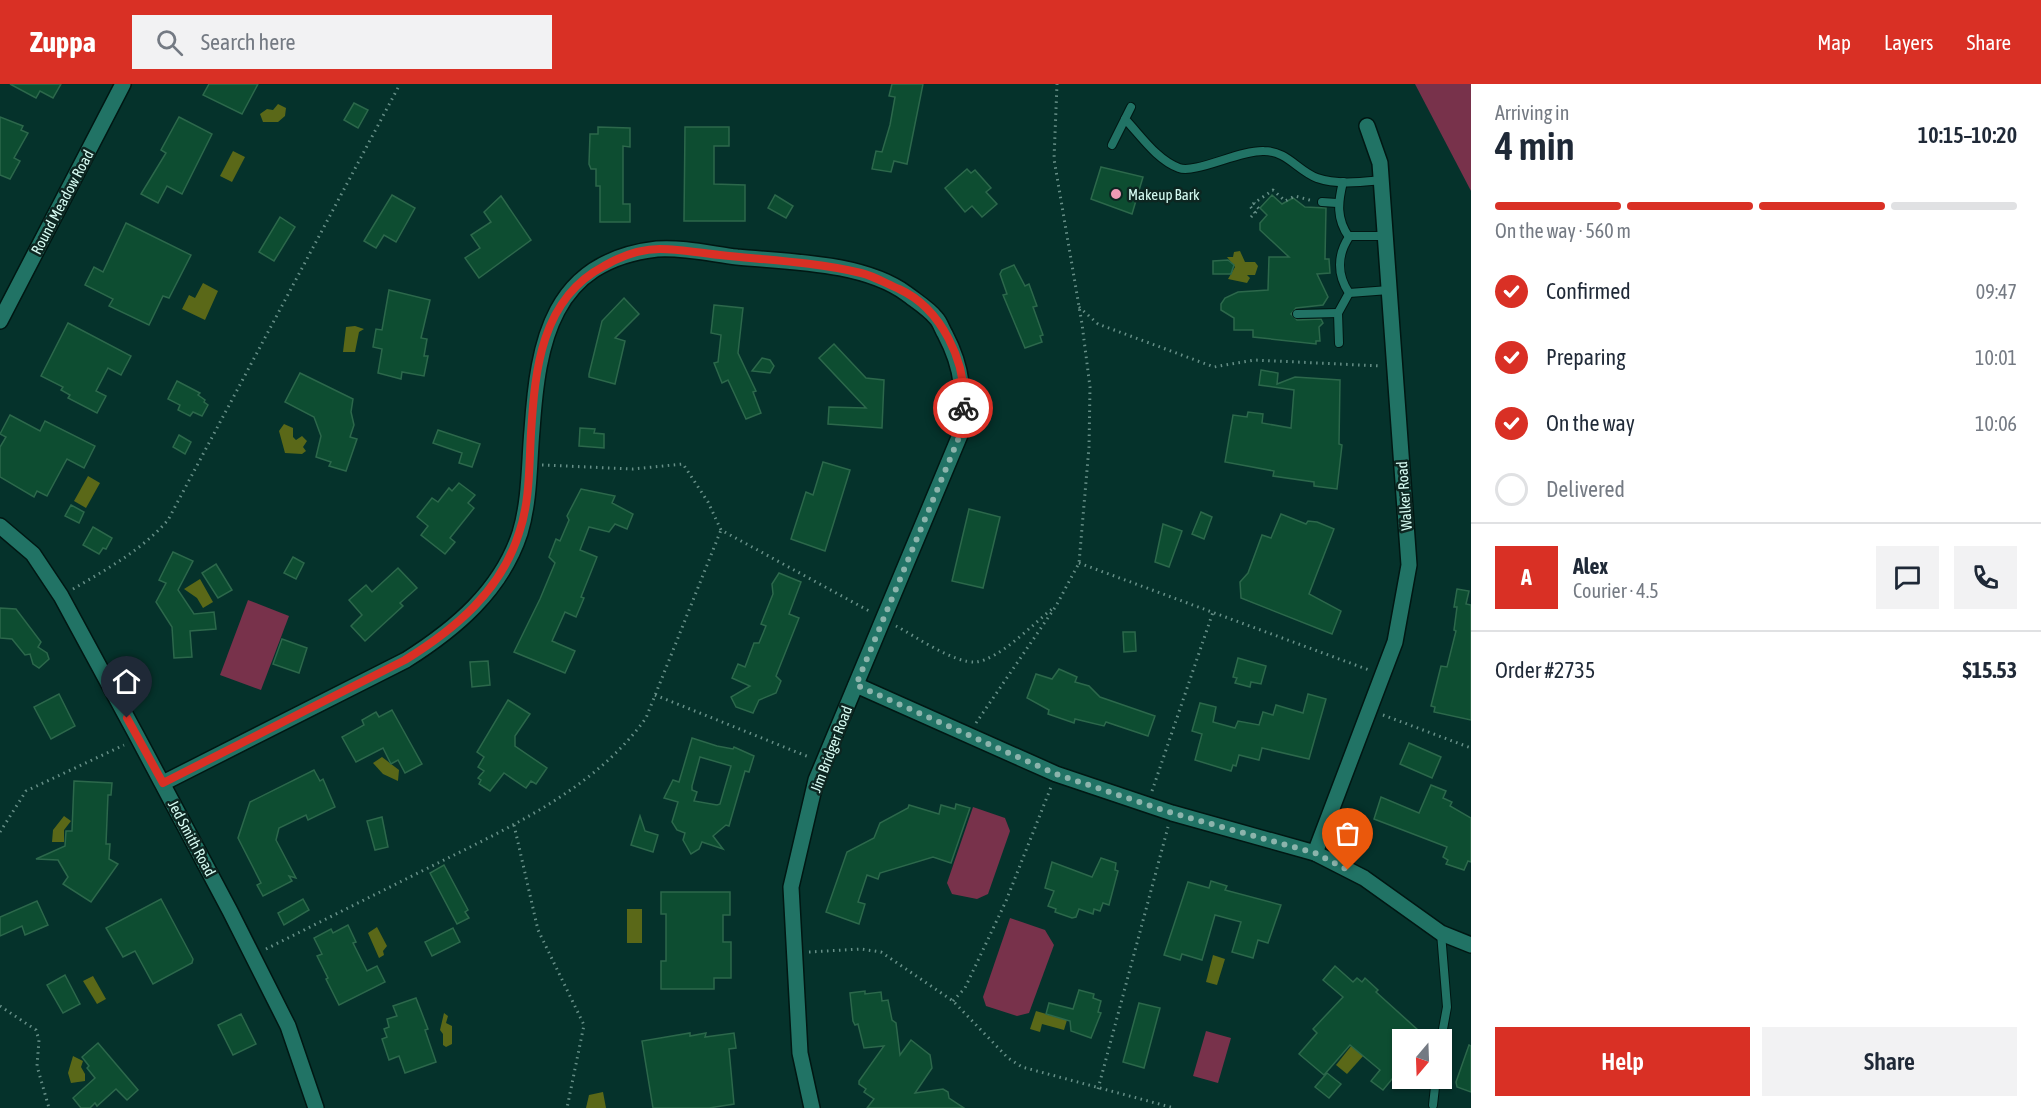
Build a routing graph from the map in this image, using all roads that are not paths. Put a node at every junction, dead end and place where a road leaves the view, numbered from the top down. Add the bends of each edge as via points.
1 (123, 84) edge
2 (1131, 107) dead end
3 (1125, 119) junction
4 (1368, 126) dead end
5 (1112, 145) dead end
6 (1382, 180) junction
7 (1343, 182) junction
8 (1322, 202) road end
9 (1337, 202) junction
10 (1348, 236) junction
11 (1386, 236) junction
12 (1389, 290) junction
13 (1349, 293) junction
14 (1338, 313) junction
15 (1297, 314) dead end
16 (0, 321) edge
17 (1339, 343) dead end
18 (0, 526) edge
19 (856, 685) junction
20 (163, 783) junction
21 (1315, 853) junction
22 (1442, 933) junction
23 (1471, 945) edge
24 (1443, 1029) edge
25 (1435, 1089) edge
26 (1433, 1105) dead end
27 (316, 1108) edge
28 (812, 1108) edge

1 - 16 street, Round Meadow Road
2 - 3 lane
3 - 5 lane
3 - 7 lane via 1157,153 1182,170 1264,150 1278,153 1317,178
4 - 6 street, Walker Road
6 - 7 lane
6 - 11 street, Walker Road
7 - 9 lane
8 - 9 lane
9 - 10 lane
10 - 11 lane
10 - 13 lane via 1340,265 1341,279
11 - 12 street, Walker Road
12 - 13 lane
12 - 21 street, Walker Road via 1409,565 1395,642
13 - 14 lane
14 - 15 lane
14 - 17 lane
18 - 20 street, Jed Smith Road via 33,554 61,596
19 - 20 street, Jim Bridger Road via 960,435 964,398 957,359 936,318 904,292 863,273 660,249 624,255 588,274 563,299 547,332 536,370 525,509 510,556 496,582 468,614 405,660
19 - 21 street via 1056,774 1172,813
19 - 28 street, Jim Bridger Road via 816,780 791,887 800,1053
20 - 27 street, Jed Smith Road via 288,1026
21 - 22 street via 1364,878
22 - 23 street
22 - 24 lane via 1447,1007
25 - 26 lane

